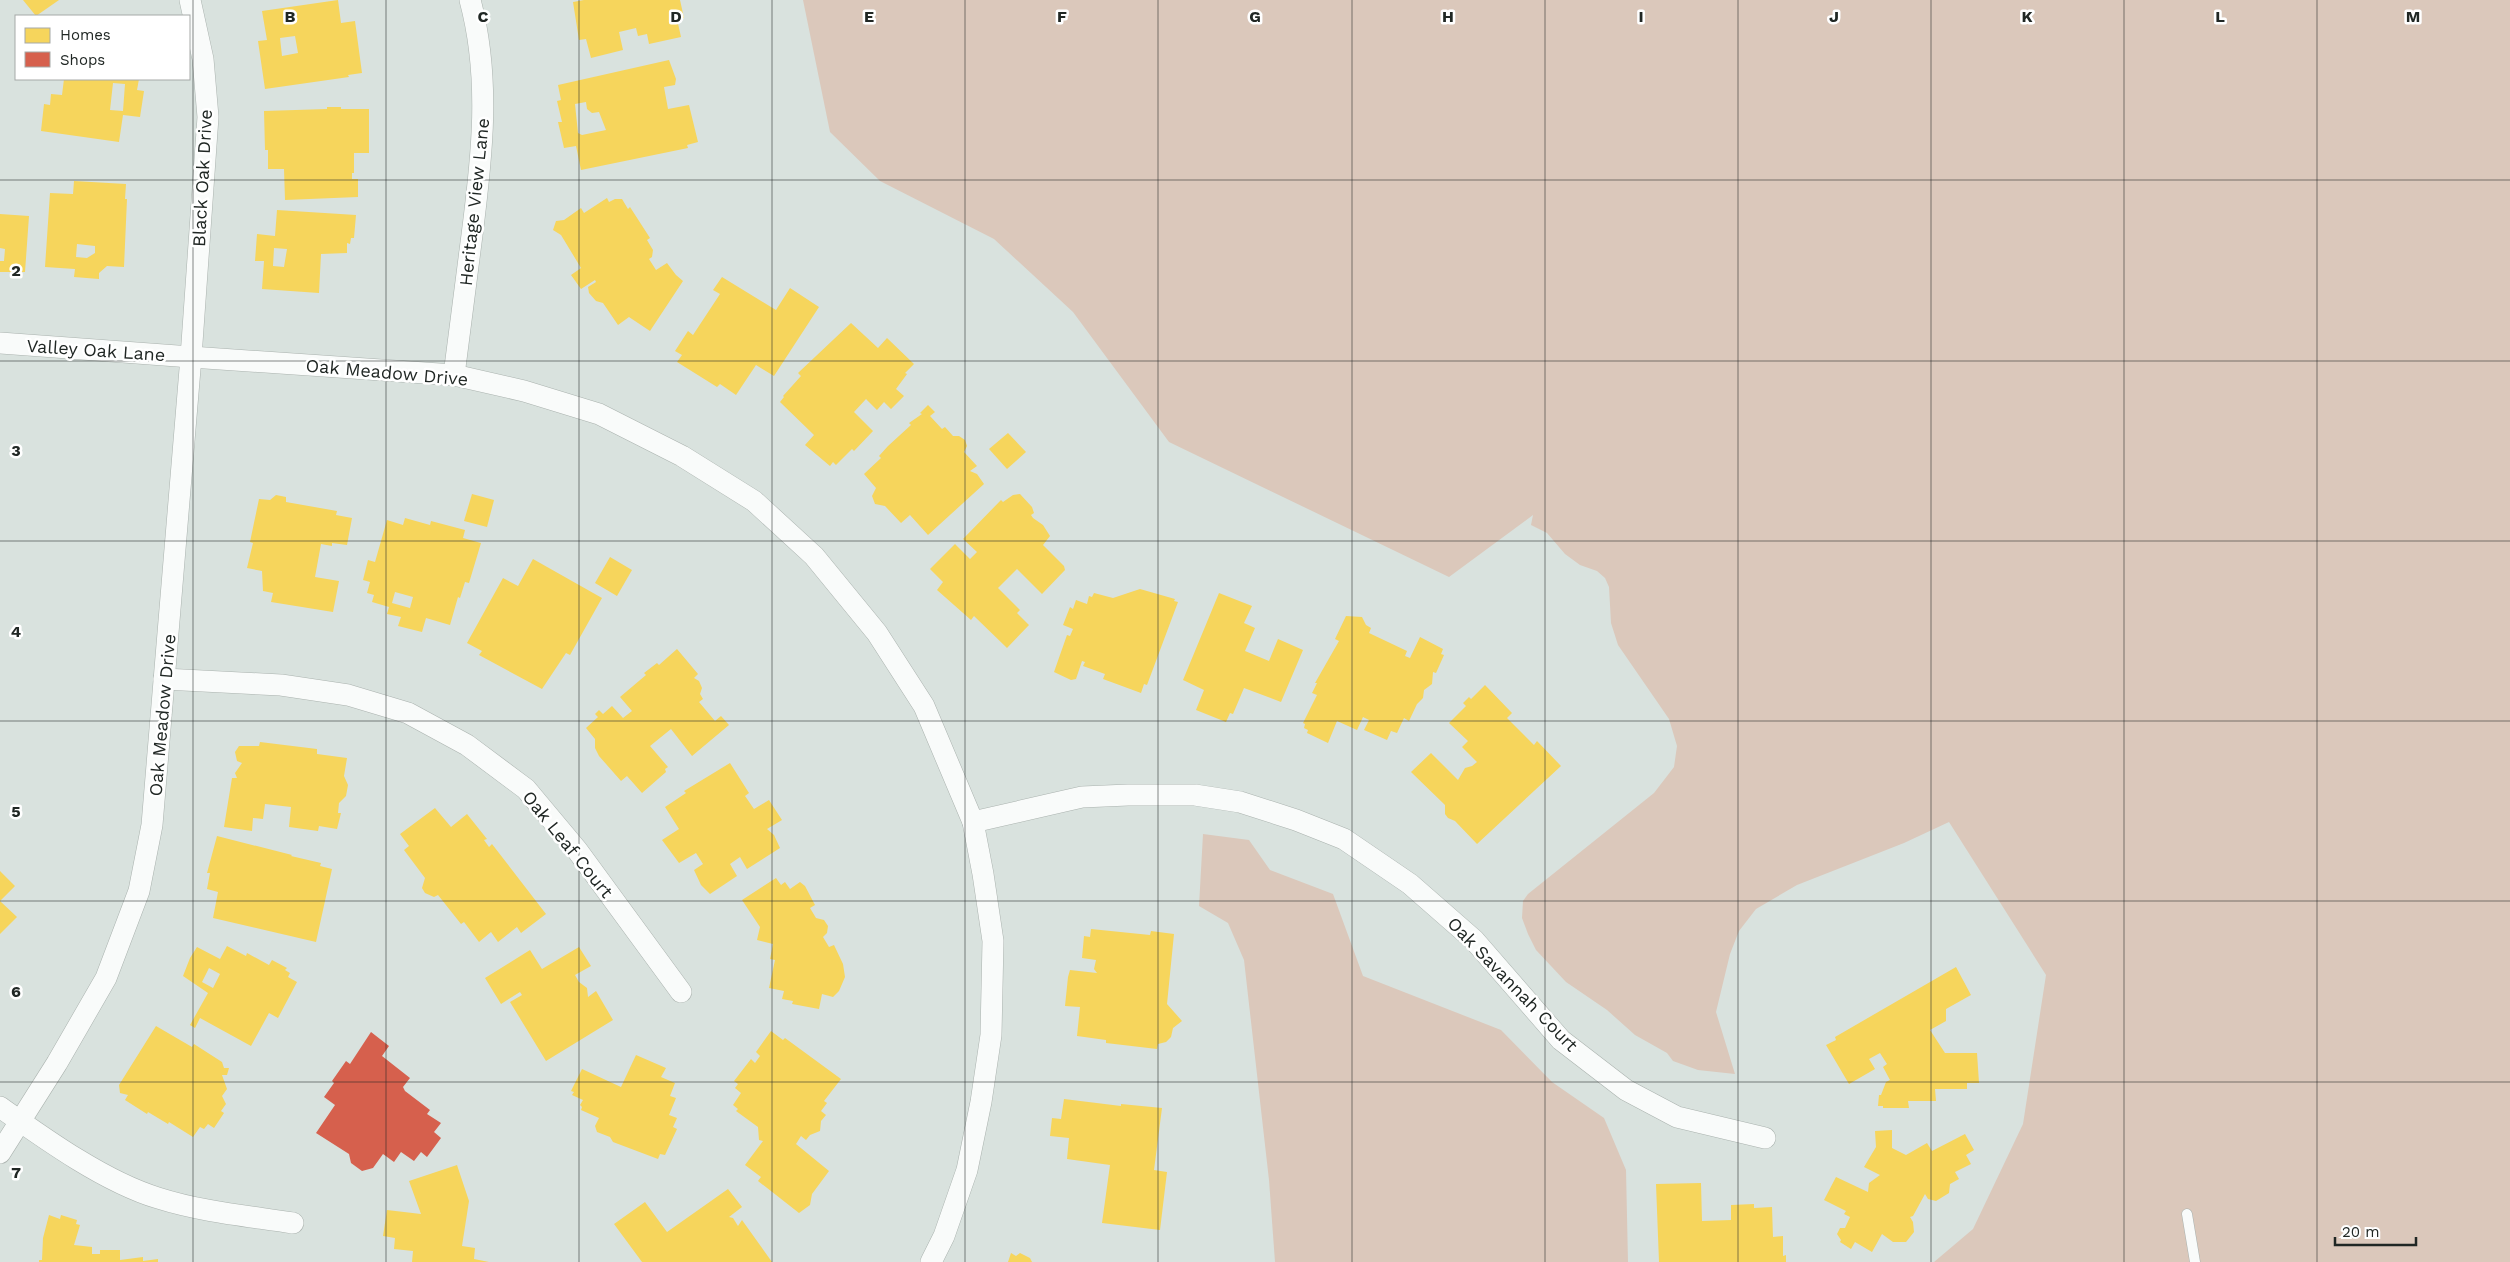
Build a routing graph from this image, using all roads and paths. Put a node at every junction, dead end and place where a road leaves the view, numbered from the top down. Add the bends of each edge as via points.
1 (190, 0) edge
2 (470, 0) edge
3 (0, 343) edge
4 (191, 357) junction
5 (454, 375) junction
6 (164, 679) junction
7 (973, 822) junction
8 (681, 992) dead end
9 (0, 1107) edge
10 (20, 1121) junction
11 (1766, 1138) dead end
12 (0, 1153) edge
13 (2187, 1214) dead end
14 (293, 1223) dead end
15 (931, 1262) edge
16 (2195, 1262) edge

1 - 4 street, Black Oak Drive via 203,59 208,117
2 - 5 street, Heritage View Lane via 481,66 484,120
3 - 4 street, Valley Oak Lane
4 - 5 street, Oak Meadow Drive
4 - 6 street, Oak Meadow Drive
5 - 7 street, Oak Meadow Drive via 524,390 599,414 682,456 754,501 814,556 877,633 924,706
6 - 8 street, Oak Leaf Court via 281,685 348,695 408,713 467,746 526,789 577,850
6 - 10 street, Oak Meadow Drive via 152,825 138,891 106,978
7 - 11 street, Oak Savannah Court via 1082,797 1195,795 1240,802 1344,839 1410,884 1464,930 1561,1040 1626,1090 1677,1117
7 - 15 street, Oak Meadow Drive via 993,941 991,1035 982,1102 967,1170 944,1236
9 - 10 street
10 - 12 street, Oak Meadow Drive
10 - 14 street via 108,1177 157,1198 200,1209
13 - 16 lane

